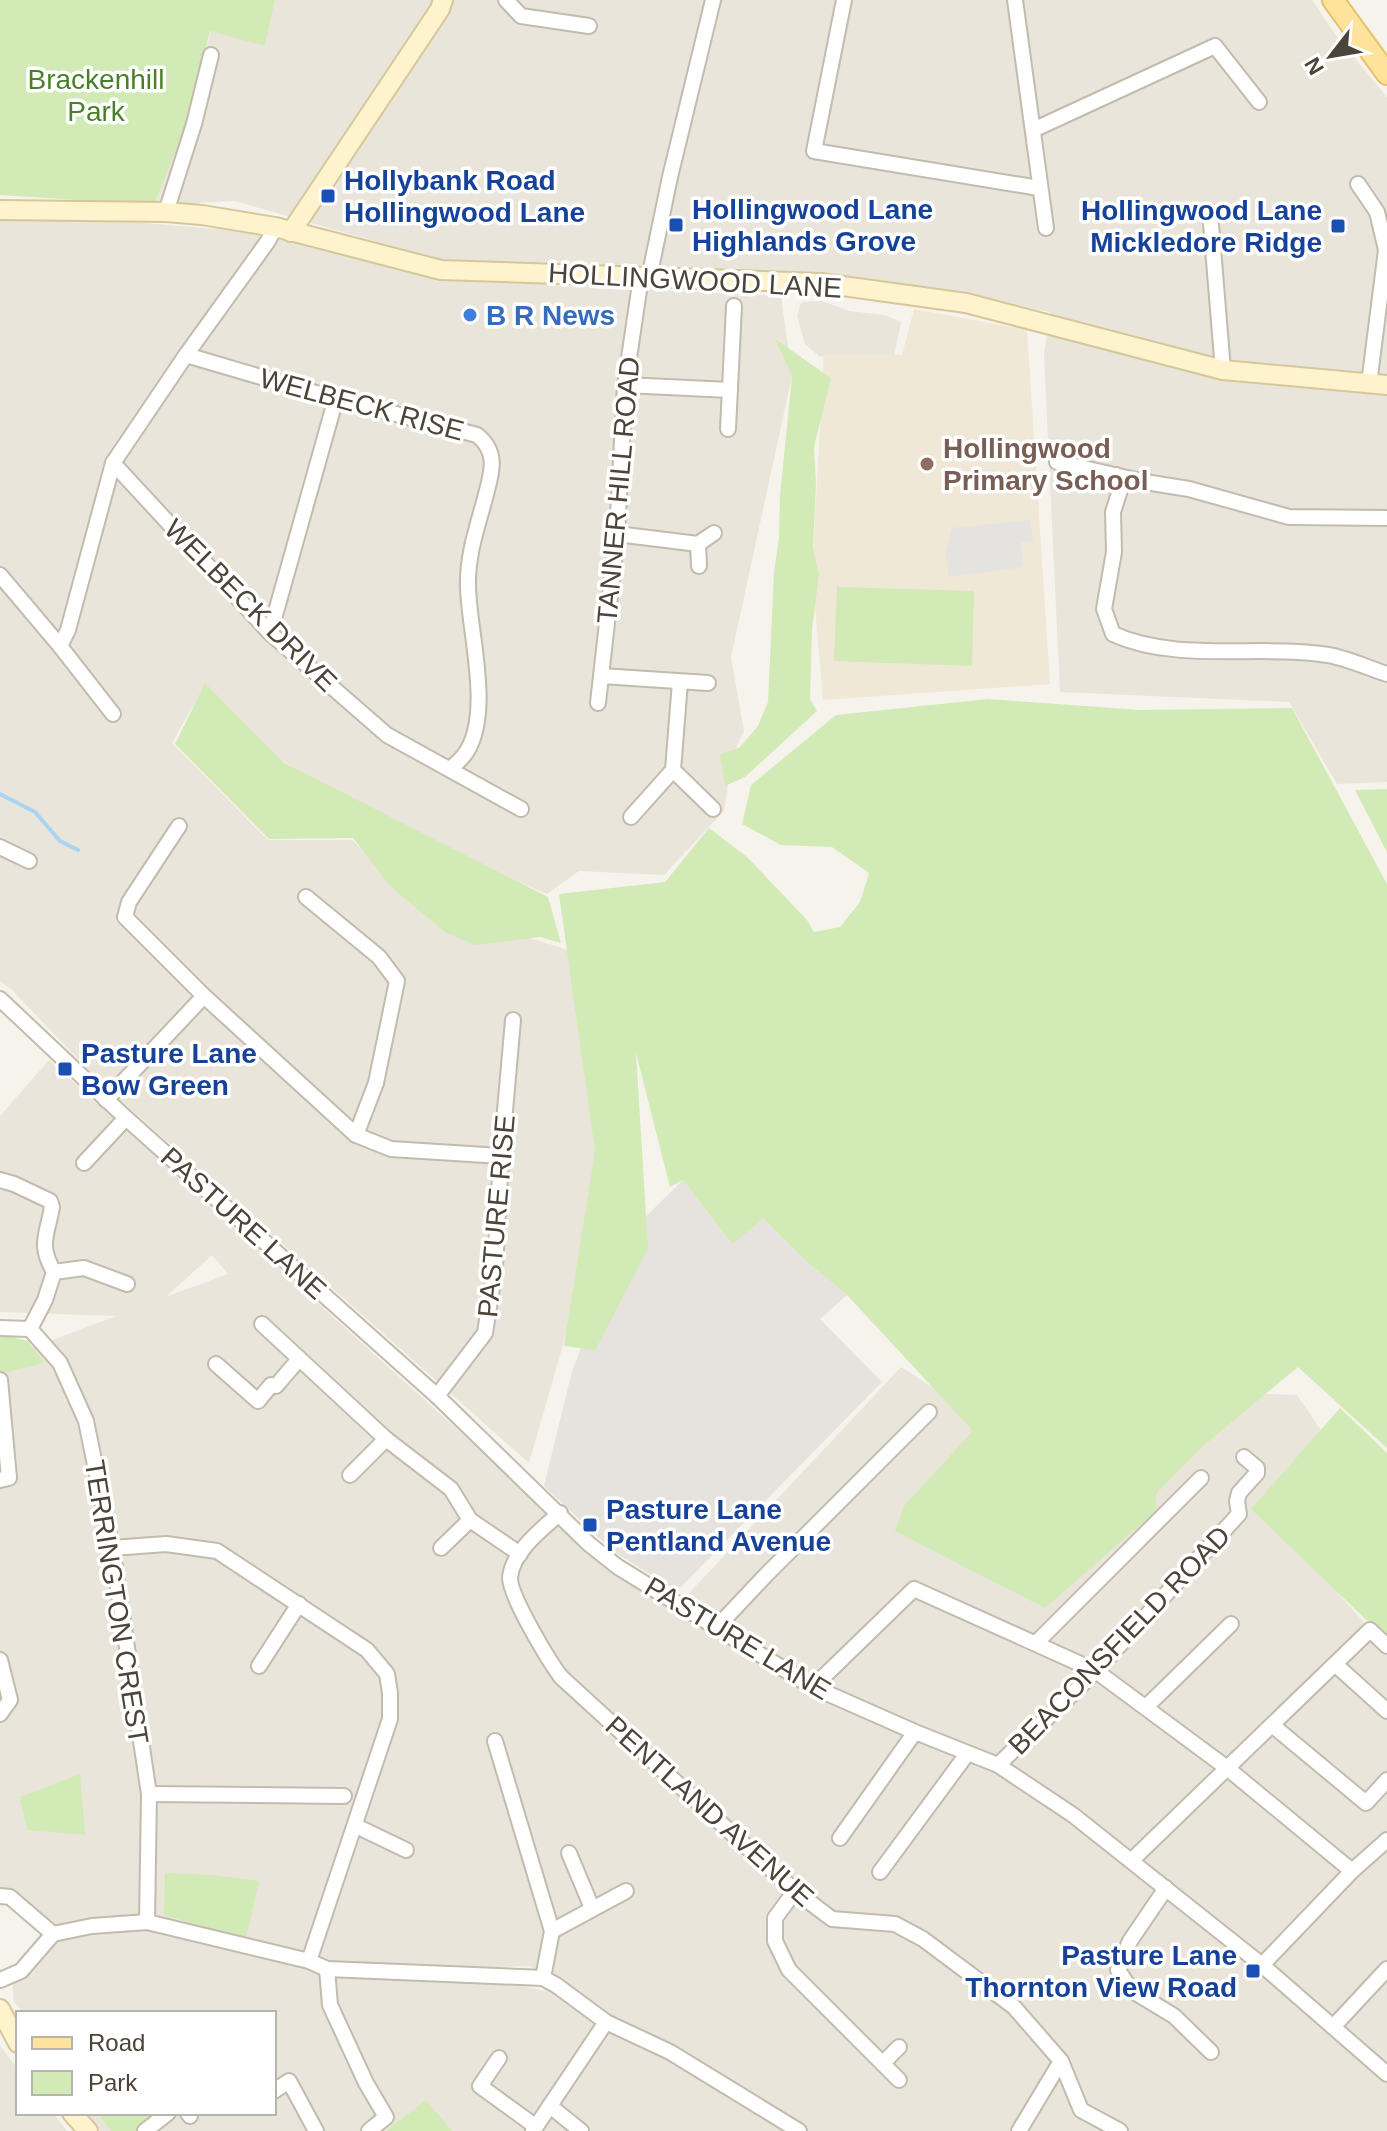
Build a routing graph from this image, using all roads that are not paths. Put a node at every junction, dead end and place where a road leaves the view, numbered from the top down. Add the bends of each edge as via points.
1 (443, 0) edge
2 (506, 0) edge
3 (713, 0) edge
4 (844, 0) edge
5 (1015, 0) edge
6 (1333, 0) edge
7 (589, 26) dead end
8 (211, 55) dead end
9 (1387, 74) edge
10 (1259, 102) dead end
11 (1033, 130) junction
12 (1358, 184) dead end
13 (1039, 188) junction
14 (0, 210) edge
15 (166, 212) junction
16 (1210, 212) dead end
17 (1046, 228) dead end
18 (283, 230) junction
19 (1387, 250) edge
20 (645, 277) junction
21 (734, 306) dead end
22 (186, 355) junction
23 (1223, 370) junction
24 (1378, 384) edge
25 (625, 385) junction
26 (730, 390) junction
27 (336, 398) junction
28 (728, 429) dead end
29 (1057, 462) dead end
30 (113, 463) junction
31 (1116, 475) junction
32 (1387, 518) edge
33 (714, 533) dead end
34 (617, 534) junction
35 (698, 544) junction
36 (699, 566) dead end
37 (0, 575) edge
38 (270, 633) junction
39 (60, 646) junction
40 (1387, 674) edge
41 (601, 676) junction
42 (680, 682) junction
43 (708, 683) dead end
44 (598, 703) dead end
45 (113, 714) dead end
46 (450, 769) junction
47 (673, 770) junction
48 (521, 809) dead end
49 (713, 809) dead end
50 (631, 817) dead end
51 (179, 826) dead end
52 (0, 847) edge
53 (29, 861) dead end
54 (306, 897) dead end
55 (204, 996) junction
56 (0, 999) edge
57 (513, 1020) dead end
58 (106, 1100) junction
59 (126, 1118) junction
60 (356, 1135) junction
61 (501, 1156) junction
62 (84, 1163) dead end
63 (0, 1180) edge
64 (54, 1272) junction
65 (127, 1284) dead end
66 (262, 1324) dead end
67 (0, 1328) edge
68 (30, 1329) junction
69 (299, 1359) junction
70 (216, 1364) dead end
71 (0, 1380) edge
72 (437, 1396) junction
73 (929, 1412) dead end
74 (386, 1439) junction
75 (1244, 1457) dead end
76 (350, 1475) dead end
77 (1201, 1478) dead end
78 (4, 1479) edge
79 (560, 1513) junction
80 (470, 1520) junction
81 (112, 1548) junction
82 (441, 1548) dead end
83 (520, 1554) junction
84 (299, 1604) junction
85 (1231, 1624) dead end
86 (717, 1627) junction
87 (1036, 1643) junction
88 (1387, 1646) edge
89 (0, 1660) edge
90 (1336, 1665) junction
91 (259, 1666) dead end
92 (1096, 1671) junction
93 (813, 1687) junction
94 (1147, 1706) junction
95 (1387, 1711) edge
96 (0, 1714) edge
97 (1272, 1725) junction
98 (915, 1732) junction
99 (495, 1741) dead end
100 (967, 1754) junction
101 (998, 1765) junction
102 (1227, 1768) junction
103 (1387, 1780) edge
104 (149, 1794) junction
105 (344, 1796) dead end
106 (356, 1826) junction
107 (840, 1838) dead end
108 (1387, 1840) edge
109 (406, 1850) dead end
110 (569, 1853) dead end
111 (1132, 1860) junction
112 (1352, 1871) junction
113 (880, 1872) dead end
114 (1166, 1888) junction
115 (626, 1891) dead end
116 (795, 1891) junction
117 (0, 1896) edge
118 (592, 1908) junction
119 (147, 1922) junction
120 (552, 1931) junction
121 (53, 1934) junction
122 (309, 1961) junction
123 (1262, 1965) junction
124 (327, 1969) junction
125 (1387, 1969) edge
126 (543, 1978) junction
127 (0, 1980) edge
128 (0, 2009) edge
129 (606, 2022) junction
130 (1333, 2027) junction
131 (16, 2039) edge
132 (899, 2047) dead end
133 (1211, 2052) dead end
134 (499, 2058) dead end
135 (1061, 2061) junction
136 (883, 2063) junction
137 (1387, 2074) edge
138 (899, 2080) dead end
139 (276, 2090) edge
140 (550, 2106) junction
141 (74, 2115) edge
142 (165, 2115) edge
143 (534, 2129) edge
144 (88, 2131) edge
145 (145, 2131) edge
146 (316, 2131) edge
147 (369, 2131) edge
148 (581, 2131) edge
149 (799, 2131) edge
150 (1019, 2131) edge
151 (1120, 2131) edge

1 - 18 street
2 - 7 street via 521,16
3 - 20 street, TANNER HILL ROAD
4 - 13 street via 814,151
5 - 11 street
6 - 9 main road
8 - 15 street
10 - 11 street via 1215,46
11 - 13 street
12 - 19 street via 1377,212
13 - 17 street
14 - 15 street, HOLLINGWOOD LANE
15 - 18 street, HOLLINGWOOD LANE
16 - 23 street
18 - 20 street, HOLLINGWOOD LANE via 441,270
18 - 22 street via 268,241
19 - 24 street
20 - 23 street, HOLLINGWOOD LANE via 821,283 966,303
20 - 25 street, TANNER HILL ROAD
21 - 26 street
22 - 27 street, WELBECK RISE
22 - 30 street
23 - 24 street, HOLLINGWOOD LANE
25 - 26 street
25 - 34 street, TANNER HILL ROAD
26 - 28 street
27 - 38 street
27 - 46 street, WELBECK RISE via 477,435 493,456 469,560 478,675 473,737
29 - 31 street
30 - 38 street, WELBECK DRIVE
30 - 39 street
31 - 32 street via 1289,517
31 - 40 street via 1120,490 1113,512 1114,552 1104,609 1113,634 1135,644 1168,648 1329,655
33 - 35 street
34 - 35 street
34 - 41 street, TANNER HILL ROAD
35 - 36 street
37 - 39 street
38 - 46 street, WELBECK DRIVE via 387,735
39 - 45 street
41 - 42 street
41 - 44 street, TANNER HILL ROAD
42 - 43 street
42 - 47 street
46 - 48 street, WELBECK DRIVE
47 - 49 street
47 - 50 street
51 - 55 street via 129,902 125,917
52 - 53 street
54 - 60 street via 379,957 397,981 376,1083
55 - 58 street
55 - 60 street
56 - 58 street, PASTURE LANE
57 - 61 street, PASTURE RISE
58 - 59 street, PASTURE LANE
59 - 62 street
59 - 72 street, PASTURE LANE
60 - 61 street via 391,1149
61 - 72 street, PASTURE RISE via 495,1268 485,1333
63 - 64 street via 50,1201 43,1244
64 - 65 street via 84,1268
64 - 68 street
66 - 69 street
67 - 68 street
68 - 81 street, TERRINGTON CREST via 60,1363 86,1421
69 - 70 street via 258,1401
69 - 74 street
71 - 78 street via 9,1457
72 - 79 street, PASTURE LANE
73 - 86 street
74 - 76 street
74 - 80 street via 451,1489
75 - 92 street, BEACONSFIELD ROAD via 1257,1473 1239,1493 1239,1514
77 - 87 street
79 - 83 street
79 - 86 street, PASTURE LANE via 618,1567
80 - 82 street
80 - 83 street
81 - 84 street via 166,1544 217,1551
81 - 104 street, TERRINGTON CREST
83 - 116 street, PENTLAND AVENUE via 510,1576 512,1590 561,1677
84 - 91 street
84 - 106 street via 367,1650 387,1674 390,1719
85 - 94 street
86 - 93 street, PASTURE LANE
87 - 92 street
87 - 93 street via 914,1589
88 - 90 street via 1370,1630
89 - 96 street via 10,1700
90 - 95 street
90 - 97 street
92 - 94 street
92 - 101 street, BEACONSFIELD ROAD
93 - 98 street, PASTURE LANE
94 - 102 street
97 - 102 street
97 - 103 street via 1366,1803
98 - 100 street, PASTURE LANE
98 - 107 street
99 - 120 street
100 - 101 street, PASTURE LANE
100 - 113 street
101 - 111 street, PASTURE LANE
102 - 111 street
102 - 112 street
104 - 105 street
104 - 119 street, TERRINGTON CREST
106 - 109 street
106 - 122 street
108 - 112 street
110 - 118 street
111 - 114 street, PASTURE LANE
112 - 123 street
114 - 123 street, PASTURE LANE
114 - 133 street via 1130,1941 1118,1970 1131,1990 1174,2016
115 - 118 street
116 - 135 street, PENTLAND AVENUE via 832,1919 895,1924 923,1939 1014,2007
116 - 136 street via 775,1918 775,1941 789,1970
117 - 121 street via 10,1897
118 - 120 street
119 - 121 street
119 - 122 street
120 - 126 street
121 - 127 street via 21,1971
122 - 124 street
123 - 130 street, PASTURE LANE
124 - 126 street
124 - 147 street via 330,2005 386,2117
125 - 130 street
126 - 129 street
128 - 131 street
129 - 140 street
129 - 149 street via 670,2052
130 - 137 street, PASTURE LANE
132 - 136 street
134 - 143 street via 480,2086
135 - 150 street
135 - 151 street, PENTLAND AVENUE via 1081,2110
136 - 138 street
139 - 146 street via 289,2081
140 - 143 street
140 - 148 street
141 - 144 street
142 - 145 street

